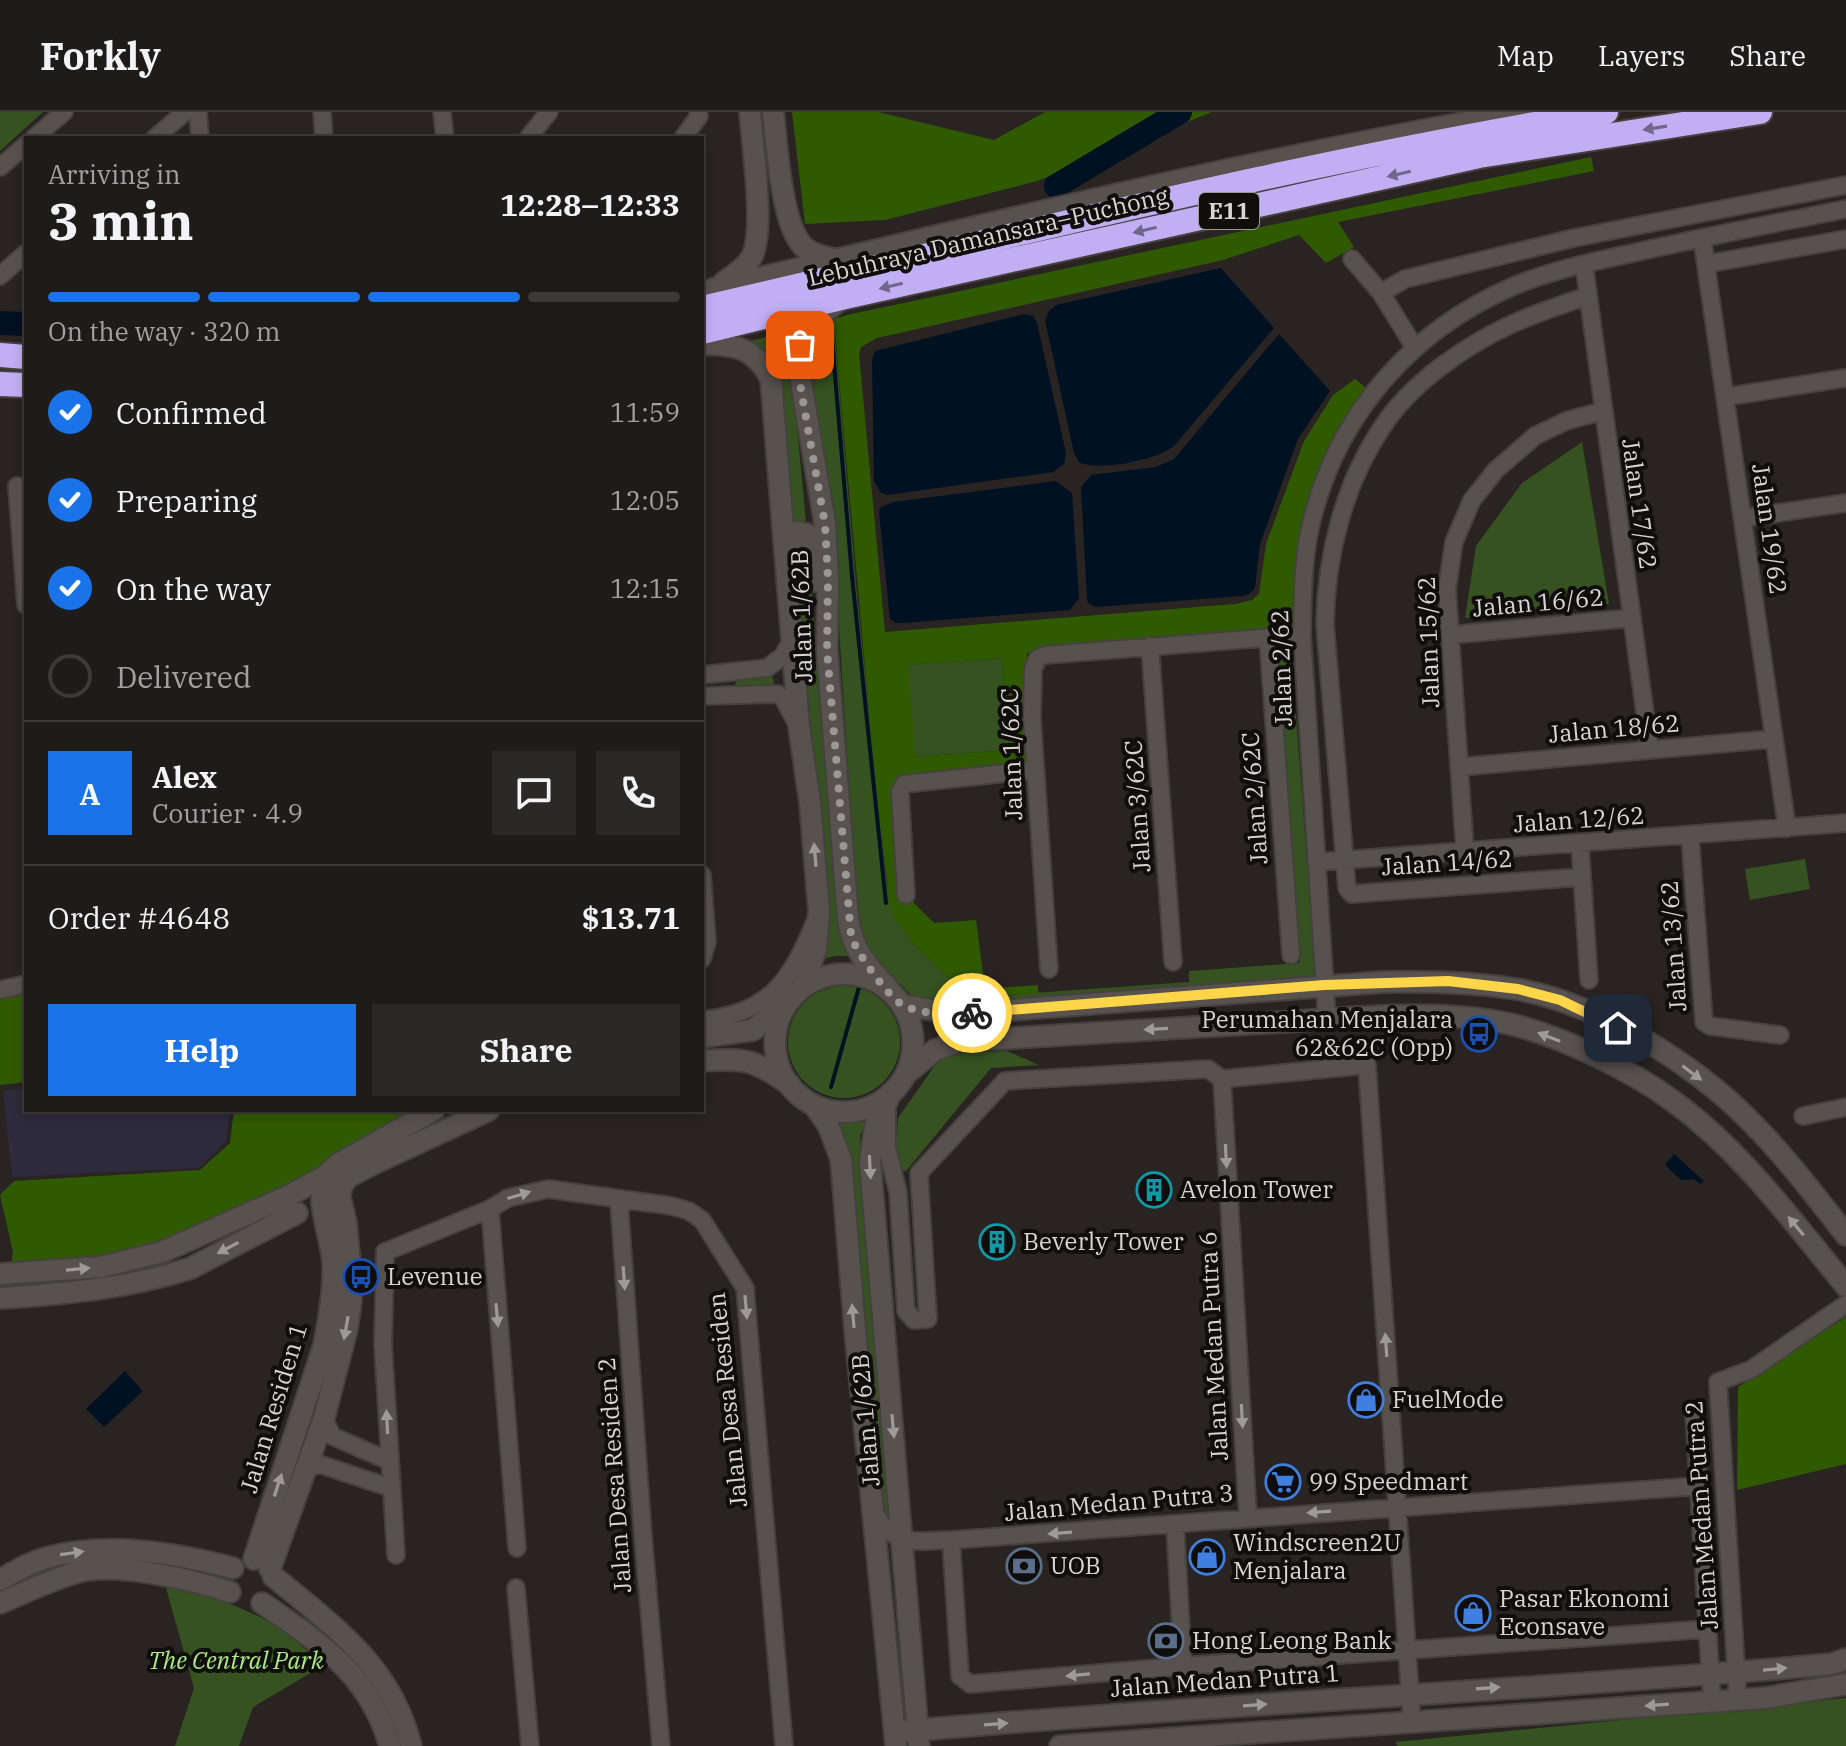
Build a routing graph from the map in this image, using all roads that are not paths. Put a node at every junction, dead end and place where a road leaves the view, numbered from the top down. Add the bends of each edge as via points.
1 (64, 112) edge
2 (185, 112) edge
3 (198, 112) edge
4 (322, 112) edge
5 (442, 112) edge
6 (549, 112) edge
7 (698, 112) edge
8 (750, 112) edge
9 (773, 112) edge
10 (1525, 112) edge
11 (1606, 112) edge
12 (1760, 112) edge
13 (36, 136) edge
14 (157, 136) edge
15 (200, 136) edge
16 (324, 136) edge
17 (445, 136) edge
18 (530, 136) edge
19 (684, 136) edge
20 (24, 147) edge
21 (0, 167) edge
22 (1846, 185) edge
23 (1776, 198) junction
24 (1846, 209) edge
25 (1780, 222) junction
26 (1702, 238) junction
27 (1846, 239) edge
28 (24, 255) edge
29 (1352, 259) dead end
30 (836, 260) junction
31 (1584, 264) junction
32 (1706, 264) junction
33 (0, 276) edge
34 (1381, 293) junction
35 (1587, 296) junction
36 (706, 297) edge
37 (845, 297) junction
38 (704, 332) edge
39 (704, 344) edge
40 (1415, 348) junction
41 (0, 355) edge
42 (24, 357) edge
43 (1846, 378) edge
44 (0, 384) edge
45 (24, 385) edge
46 (1725, 397) junction
47 (1361, 408) junction
48 (1602, 411) junction
49 (1383, 426) junction
50 (14, 486) edge
51 (1846, 503) edge
52 (1744, 518) junction
53 (786, 567) junction
54 (24, 585) edge
55 (1631, 618) junction
56 (1302, 635) junction
57 (1450, 635) junction
58 (1268, 637) junction
59 (791, 641) junction
60 (1150, 646) junction
61 (827, 650) junction
62 (720, 673) junction
63 (704, 675) edge
64 (704, 696) edge
65 (722, 696) junction
66 (799, 727) junction
67 (1773, 739) junction
68 (1650, 750) junction
69 (1459, 767) junction
70 (1035, 770) junction
71 (1846, 823) edge
72 (1787, 828) junction
73 (1690, 836) junction
74 (1580, 845) junction
75 (1465, 852) junction
76 (1345, 861) junction
77 (1316, 862) junction
78 (1582, 877) junction
79 (906, 895) dead end
80 (704, 902) edge
81 (819, 911) junction
82 (704, 952) edge
83 (1291, 955) dead end
84 (1173, 962) dead end
85 (1049, 969) dead end
86 (1589, 980) dead end
87 (24, 984) edge
88 (1324, 985) junction
89 (0, 990) edge
90 (797, 993) junction
91 (896, 997) junction
92 (704, 1020) edge
93 (1327, 1020) junction
94 (1780, 1035) dead end
95 (704, 1037) edge
96 (704, 1061) edge
97 (907, 1073) junction
98 (1222, 1079) junction
99 (789, 1084) junction
100 (889, 1098) junction
101 (814, 1105) junction
102 (1846, 1107) edge
103 (430, 1112) edge
104 (485, 1112) edge
105 (1803, 1116) dead end
106 (375, 1163) junction
107 (333, 1181) junction
108 (619, 1201) junction
109 (292, 1204) junction
110 (490, 1209) junction
111 (338, 1229) junction
112 (1846, 1235) edge
113 (0, 1274) edge
114 (1846, 1286) edge
115 (0, 1298) edge
116 (1846, 1304) edge
117 (1694, 1411) dead end
118 (324, 1418) junction
119 (389, 1461) junction
120 (303, 1474) junction
121 (1699, 1486) junction
122 (391, 1488) junction
123 (872, 1505) junction
124 (1397, 1507) junction
125 (1248, 1517) junction
126 (1175, 1524) junction
127 (951, 1540) junction
128 (902, 1542) junction
129 (517, 1548) dead end
130 (396, 1555) dead end
131 (233, 1568) junction
132 (266, 1568) junction
133 (0, 1580) edge
134 (516, 1588) dead end
135 (230, 1592) junction
136 (0, 1603) edge
137 (262, 1603) junction
138 (1708, 1629) junction
139 (1407, 1650) junction
140 (1846, 1659) edge
141 (1183, 1666) junction
142 (1736, 1672) junction
143 (1710, 1674) junction
144 (1846, 1684) edge
145 (1410, 1693) junction
146 (1738, 1700) junction
147 (1712, 1701) junction
148 (1412, 1722) junction
149 (919, 1738) edge
150 (895, 1739) edge
151 (390, 1746) edge
152 (411, 1746) edge
153 (530, 1746) edge
154 (661, 1746) edge
155 (784, 1746) edge
156 (1060, 1746) edge

1 - 13 street
2 - 14 street
3 - 15 street
4 - 16 street
5 - 17 street
6 - 18 street
7 - 19 street
8 - 36 main road via 756,245 742,269
9 - 30 main road via 791,225 811,252
10 - 30 main road via 1089,200
11 - 36 highway, E11 via 1359,156
12 -> 37 highway, Lebuhraya Damansara–Puchong / E11 via 1479,156
20 - 21 street
22 - 23 street
23 - 25 street
23 - 34 street via 1574,238 1405,279
24 - 25 street, Jalan 2/62
25 - 26 street, Jalan 2/62
26 - 31 street, Jalan 2/62
26 - 32 street, Jalan 19/62
27 - 32 street
28 - 33 street
29 - 34 street
30 - 36 main road
31 - 35 street, Jalan 17/62
31 - 40 street, Jalan 2/62 via 1516,285 1458,314
32 - 46 street, Jalan 19/62
34 - 40 street
35 - 48 street, Jalan 17/62
35 - 49 street, Jalan 2/62 via 1511,324 1446,363
37 - 38 highway, Lebuhraya Damansara–Puchong / E11
37 - 61 main road, Jalan 1/62B via 819,315 800,345 799,370 825,524
39 - 53 main road, Jalan 1/62B via 748,351 771,379
40 - 47 street, Jalan 2/62
41 - 42 highway
43 - 46 street
44 - 45 highway
46 - 52 street, Jalan 19/62
47 - 49 street
47 - 56 street, Jalan 2/62 via 1335,453 1311,522 1303,572
48 - 55 street, Jalan 17/62
48 - 57 street, Jalan 15/62 via 1535,436 1472,500 1454,542 1447,589
49 - 76 street, Jalan 2/62 via 1337,529 1325,595
50 - 54 street
51 - 52 street
52 - 67 street, Jalan 19/62
53 - 59 main road, Jalan 1/62B
53 - 61 main road via 793,536 807,534
55 - 57 street, Jalan 16/62
55 - 68 street, Jalan 17/62
56 - 58 street, Jalan 1/62C
56 - 77 street, Jalan 2/62
57 - 69 street, Jalan 15/62
58 - 60 street, Jalan 1/62C
58 - 83 street, Jalan 2/62C
59 - 62 street via 774,666
59 - 66 main road, Jalan 1/62B
60 - 70 street, Jalan 1/62C via 1038,658 1032,682
60 - 84 street, Jalan 3/62C
61 - 91 main road, Jalan 1/62B via 849,928 862,960
62 - 63 street
62 - 65 street
64 - 65 street
65 - 66 street via 778,694
81 -> 66 main road, Jalan 1/62B
67 - 68 street, Jalan 18/62
67 - 72 street, Jalan 19/62
68 - 69 street, Jalan 18/62
69 - 75 street, Jalan 15/62
70 - 79 street via 904,784 900,792
70 - 85 street, Jalan 1/62C
71 - 72 street, Jalan 12/62
72 - 73 street, Jalan 12/62
73 - 74 street, Jalan 12/62
73 - 94 street, Jalan 13/62 via 1704,1022
74 - 75 street, Jalan 12/62
74 - 78 street
75 - 76 street, Jalan 12/62
76 - 77 street, Jalan 12/62
76 - 78 street, Jalan 14/62 via 1352,894
77 - 88 street, Jalan 2/62
78 - 86 street
80 - 82 street
81 - 90 main road, Jalan 1/62B via 816,949
81 - 92 street via 787,975 765,1001 735,1015
87 - 89 street
88 - 91 main road via 957,1014
88 - 93 street, Jalan 2/62
88 -> 112 main road via 1462,983 1518,989 1598,1018 1684,1066 1742,1114
90 - 91 main road via 824,976 846,973 869,978
90 - 95 main road via 753,1030
90 - 99 main road via 777,1030 780,1067
91 - 97 main road via 912,1027
93 -> 97 main road via 961,1041 935,1050
114 -> 93 main road via 1739,1157 1673,1101 1612,1064 1510,1024 1432,1016
96 - 99 main road via 753,1061
97 - 100 main road
98 - 100 street via 1208,1069 1005,1081 919,1173 928,1319 914,1320 906,1311 898,1192 887,1148
124 -> 98 street via 1367,1065
98 -> 125 street, Jalan Medan Putra 6
99 - 101 main road
100 - 101 main road via 855,1111
100 -> 128 main road, Jalan 1/62B via 872,1137 870,1162
123 -> 101 main road, Jalan 1/62B via 841,1159
102 - 105 street
103 - 107 main road via 338,1164
104 - 106 main road
106 - 107 main road
106 - 111 main road
107 - 109 main road
107 - 111 main road, Jalan Residen 1 via 321,1192
110 -> 108 street, Jalan Desa Residen via 522,1193 548,1189 602,1194
108 -> 154 street, Jalan Desa Residen 2
108 -> 155 street, Jalan Desa Residen via 689,1211 702,1220 745,1288
109 - 111 main road via 313,1230
113 -> 109 main road via 101,1267 162,1252
109 -> 115 main road via 173,1274 77,1292
119 -> 110 street, Jalan Desa Residen via 385,1252
110 -> 129 street
111 -> 118 main road, Jalan Residen 1 via 351,1302
132 -> 111 main road, Jalan Residen 1 via 324,1345
116 - 142 street, Jalan Medan Putra 2 via 1752,1369 1718,1382
117 - 121 street
118 - 119 street via 332,1436
118 - 120 main road, Jalan Residen 1
119 - 122 street, Jalan Desa Residen
120 - 122 street via 322,1465
120 - 132 main road, Jalan Residen 1
121 - 124 street, Jalan Medan Putra 3
121 - 138 street
122 - 130 street, Jalan Desa Residen
123 - 128 street via 885,1528
123 - 150 main road, Jalan 1/62B
124 -> 125 street, Jalan Medan Putra 3
124 - 139 street
125 - 126 street, Jalan Medan Putra 3
126 -> 127 street, Jalan Medan Putra 3
126 - 141 street
127 - 128 street, Jalan Medan Putra 3
141 -> 127 street, Jalan Medan Putra 1 via 970,1684 960,1676
128 - 149 main road, Jalan 1/62B
131 - 132 main road via 246,1560
133 -> 131 main road via 28,1564 80,1551 123,1550
131 - 135 main road
132 - 137 main road via 272,1591
132 - 152 main road via 357,1646 394,1698
134 - 153 street
135 - 136 main road via 155,1574 83,1571
135 - 137 main road via 247,1605
137 - 151 main road via 354,1675 377,1710
138 - 139 street, Jalan Medan Putra 1
138 - 143 street
139 - 141 street, Jalan Medan Putra 1
139 - 145 street
142 -> 140 main road, Jalan Medan Putra 1
142 - 143 main road, Jalan Medan Putra 1
142 - 146 street, Jalan Medan Putra 2
145 -> 143 main road, Jalan Medan Putra 1
143 - 147 street
144 - 146 main road
145 - 148 street
149 -> 145 main road, Jalan Medan Putra 1
146 - 147 main road
147 -> 148 main road
148 - 156 main road
149 - 150 main road, Jalan Medan Putra 1

